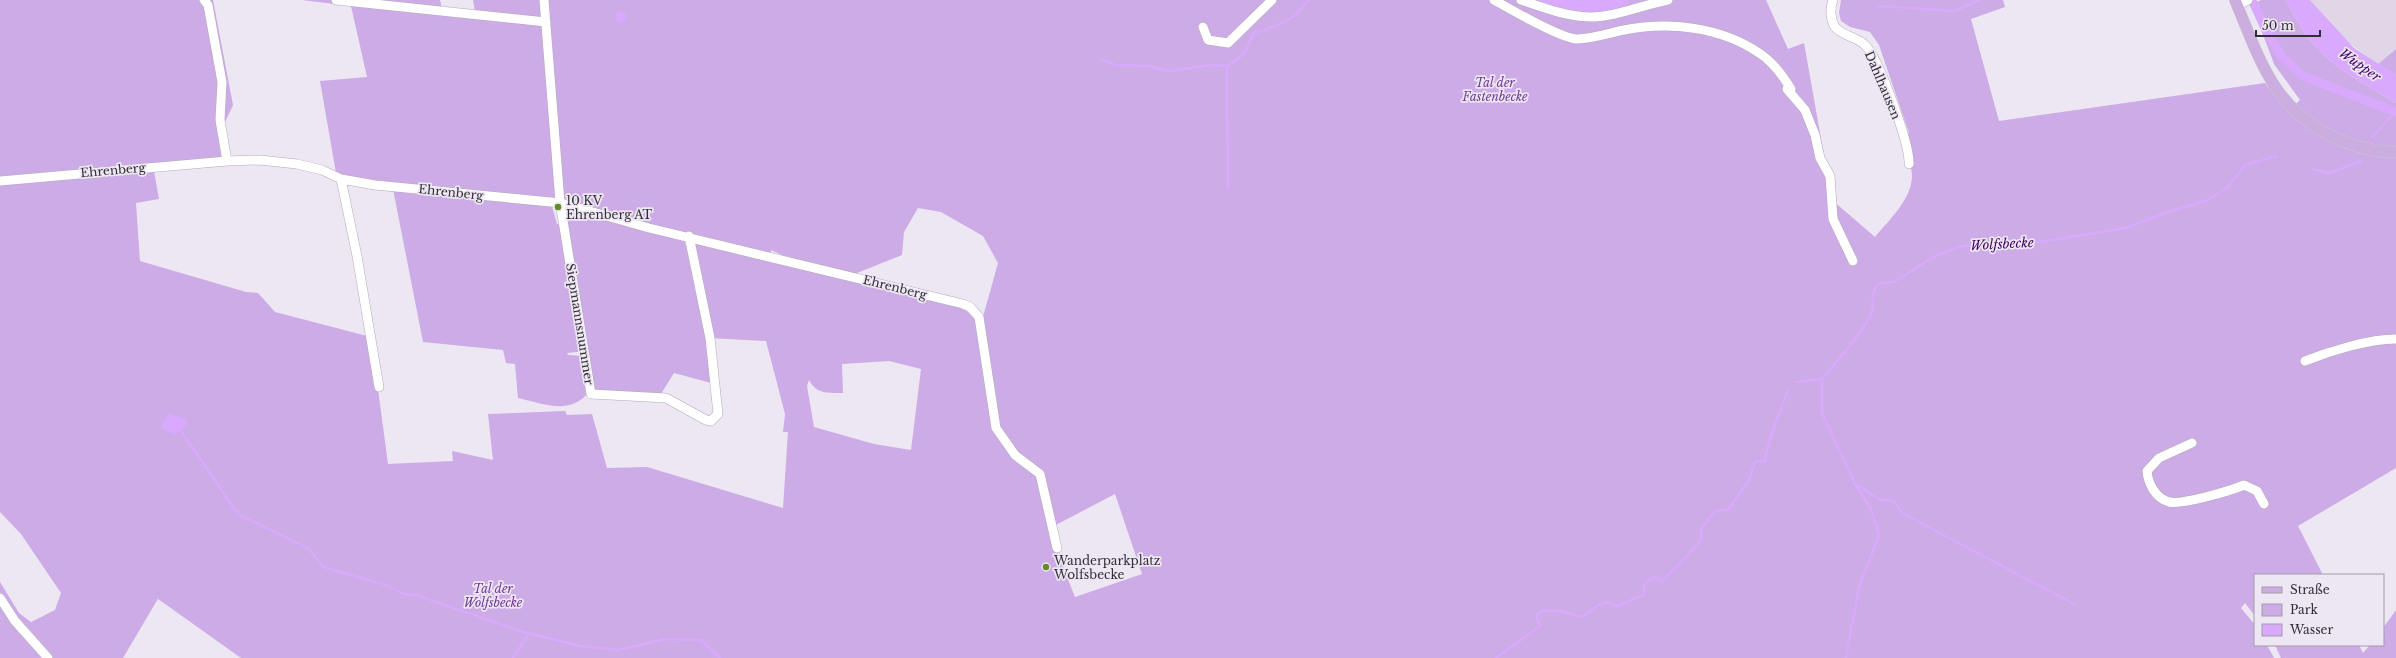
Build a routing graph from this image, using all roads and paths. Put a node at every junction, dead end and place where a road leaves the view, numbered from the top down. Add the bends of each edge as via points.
1 (204, 0) edge
2 (336, 0) edge
3 (544, 0) edge
4 (1272, 0) edge
5 (1494, 0) edge
6 (1521, 0) edge
7 (1668, 0) edge
8 (1833, 0) edge
9 (2248, 0) edge
10 (2236, 3) edge
11 (546, 22) junction
12 (1203, 27) dead end
13 (2396, 152) edge
14 (227, 160) junction
15 (1909, 164) dead end
16 (341, 179) junction
17 (0, 181) edge
18 (561, 203) junction
19 (689, 236) junction
20 (1854, 261) dead end
21 (2396, 339) edge
22 (2305, 362) dead end
23 (379, 387) dead end
24 (2192, 443) dead end
25 (2264, 504) dead end
26 (1057, 548) dead end
27 (0, 598) edge
28 (48, 658) edge

1 - 14 street via 208,5 222,82 220,120
2 - 11 street
3 - 11 street
4 - 12 street via 1228,43 1208,40
5 - 20 street via 1575,39 1642,27 1694,28 1718,34 1760,53 1787,82 1791,89 1788,91 1805,110 1815,135 1820,158 1830,176 1833,219
6 - 7 street via 1560,13 1591,17 1623,12
8 - 15 street, Dahlhausen via 1831,12 1836,27 1860,40 1874,58 1899,122
9 - 10 street
10 - 13 main road via 2259,58 2275,88 2301,117 2319,129 2360,148
11 - 18 street
14 - 16 street, Ehrenberg via 297,164 322,170
14 - 17 street, Ehrenberg
16 - 18 street, Ehrenberg via 375,185
16 - 23 street
18 - 19 street, Ehrenberg via 649,228
18 - 19 street, Siepmannsnummer via 591,394 666,398 711,421 718,414 710,338
19 - 26 street, Ehrenberg via 970,307 979,317 996,428 1014,455 1040,474
21 - 22 street via 2383,339 2327,352
24 - 25 street via 2159,458 2147,471 2148,480 2160,497 2168,502 2177,502 2229,491 2244,485 2256,491
27 - 28 street via 15,621

